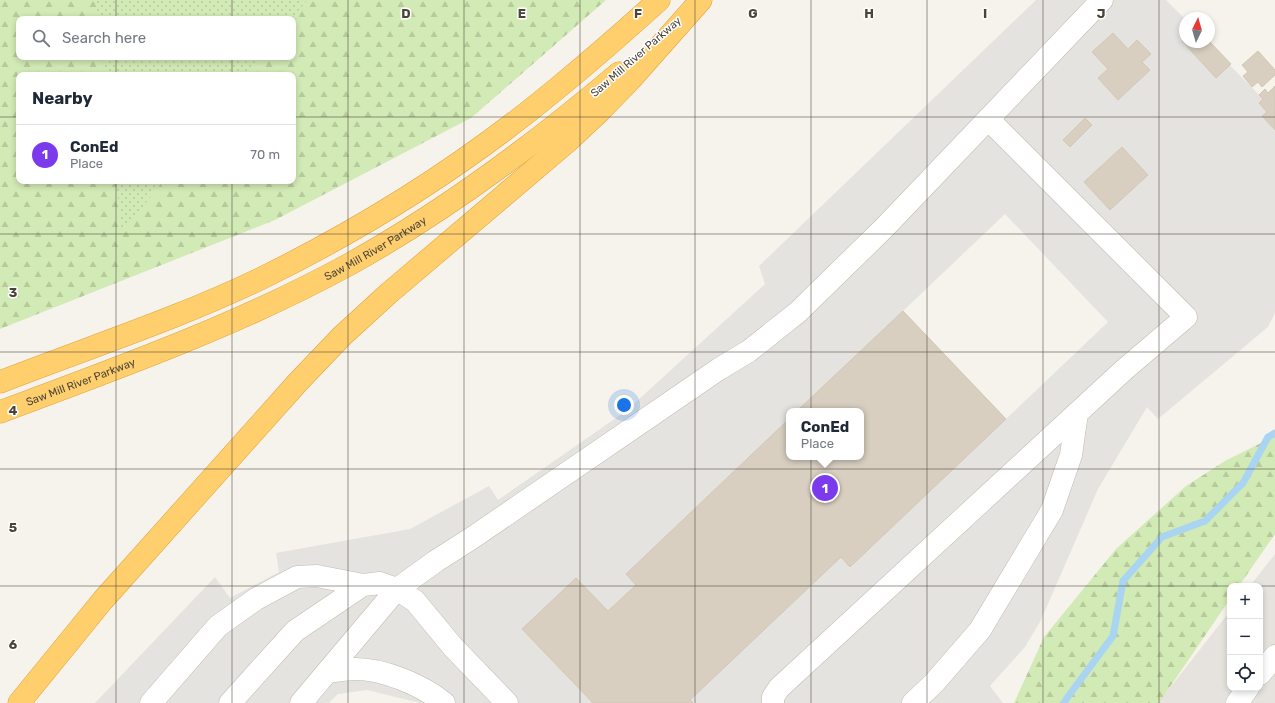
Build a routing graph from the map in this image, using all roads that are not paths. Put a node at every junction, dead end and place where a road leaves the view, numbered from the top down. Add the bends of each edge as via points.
1 (659, 0) edge
2 (701, 0) edge
3 (1102, 0) edge
4 (988, 119) junction
5 (1, 381) edge
6 (0, 412) edge
7 (1077, 413) junction
8 (363, 585) junction
9 (397, 589) junction
10 (1275, 656) edge
11 (1263, 670) edge
12 (327, 672) junction
13 (1246, 691) edge
14 (18, 703) edge
15 (151, 703) edge
16 (230, 703) edge
17 (301, 703) edge
18 (444, 703) edge
19 (507, 703) edge
20 (773, 703) edge
21 (913, 703) edge
22 (1237, 703) edge

1 - 5 highway via 559,88 496,136 432,181 363,224 296,261 225,294 146,327
2 - 6 highway, Saw Mill River Parkway via 582,105 453,201 384,244 317,281 235,320
2 - 14 highway via 631,79 584,126 342,336 123,578
3 - 4 lane
4 - 7 lane via 1186,317
4 - 9 lane via 884,228 798,312 749,351
7 - 20 lane via 779,688 773,697
7 - 21 lane via 1071,455 1052,510 980,630
8 - 9 lane via 380,583
8 - 15 lane via 317,576 296,577 256,599 218,626
8 - 16 lane via 295,631
9 - 12 lane
9 - 19 lane via 415,602 453,647
10 - 11 lane
12 - 17 lane
12 - 18 lane via 356,669 390,674 413,684
13 - 22 lane

